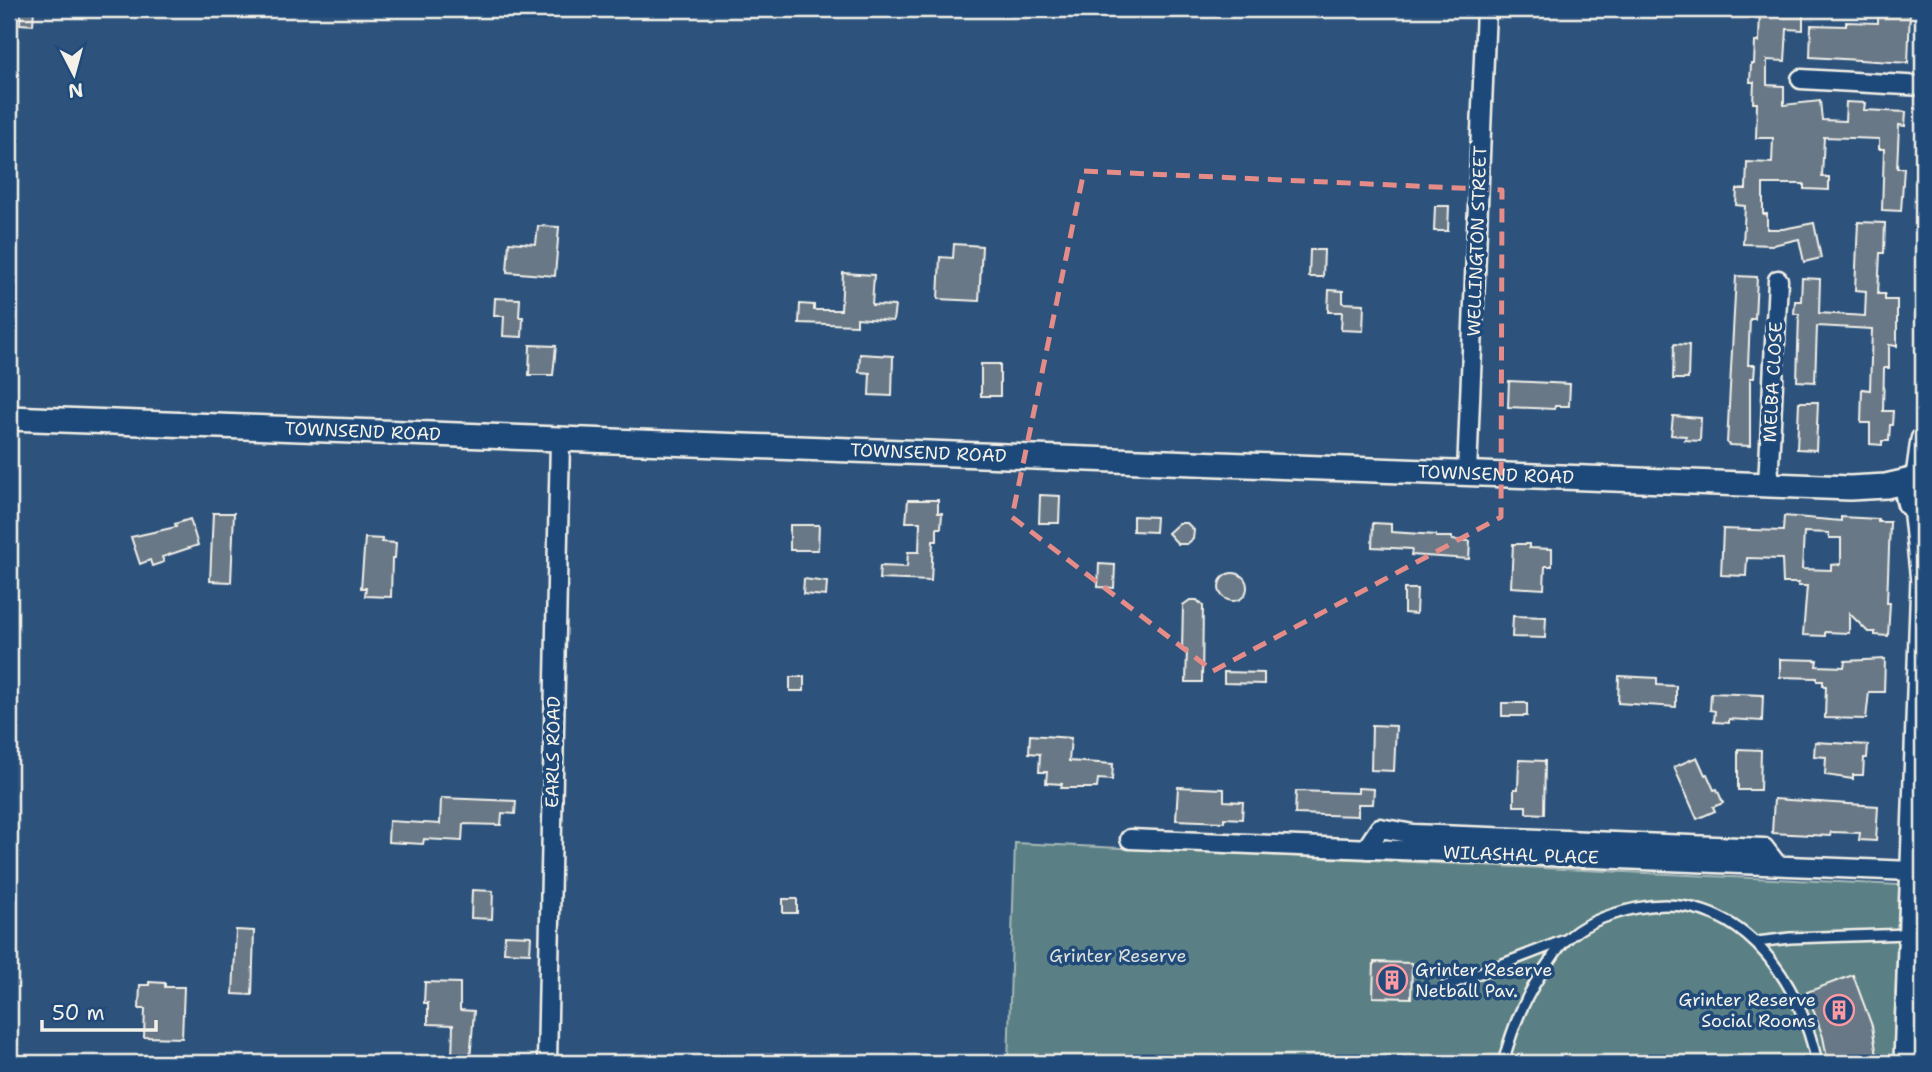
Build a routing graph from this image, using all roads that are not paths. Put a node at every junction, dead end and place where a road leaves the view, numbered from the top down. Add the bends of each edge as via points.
1 (1486, 9) edge
2 (1801, 79) dead end
3 (1923, 86) edge
4 (1778, 280) dead end
5 (9, 418) edge
6 (560, 440) junction
7 (1923, 440) edge
8 (1467, 473) junction
9 (1768, 485) junction
10 (1917, 492) edge
11 (1923, 580) edge
12 (1919, 833) edge
13 (1130, 839) dead end
14 (1912, 871) junction
15 (1911, 934) junction
16 (1565, 940) junction
17 (1757, 942) junction
18 (1446, 986) dead end
19 (547, 1063) edge
20 (1503, 1063) edge
21 (1817, 1063) edge
22 (1906, 1063) edge

1 - 8 street, WELLINGTON STREET
2 - 3 street
4 - 9 street, MELBA CLOSE
5 - 6 street, TOWNSEND ROAD
6 - 8 street, TOWNSEND ROAD
6 - 19 street, EARLS ROAD
7 - 10 street
8 - 9 street, TOWNSEND ROAD
9 - 10 street, TOWNSEND ROAD
10 - 11 street
11 - 12 street
12 - 14 street
13 - 14 street, WILASHAL PLACE
14 - 15 street
15 - 17 lane
15 - 22 street
16 - 17 lane via 1620,911 1674,906 1728,921
16 - 18 lane
16 - 20 lane via 1530,990
17 - 21 lane via 1782,974 1801,1011

